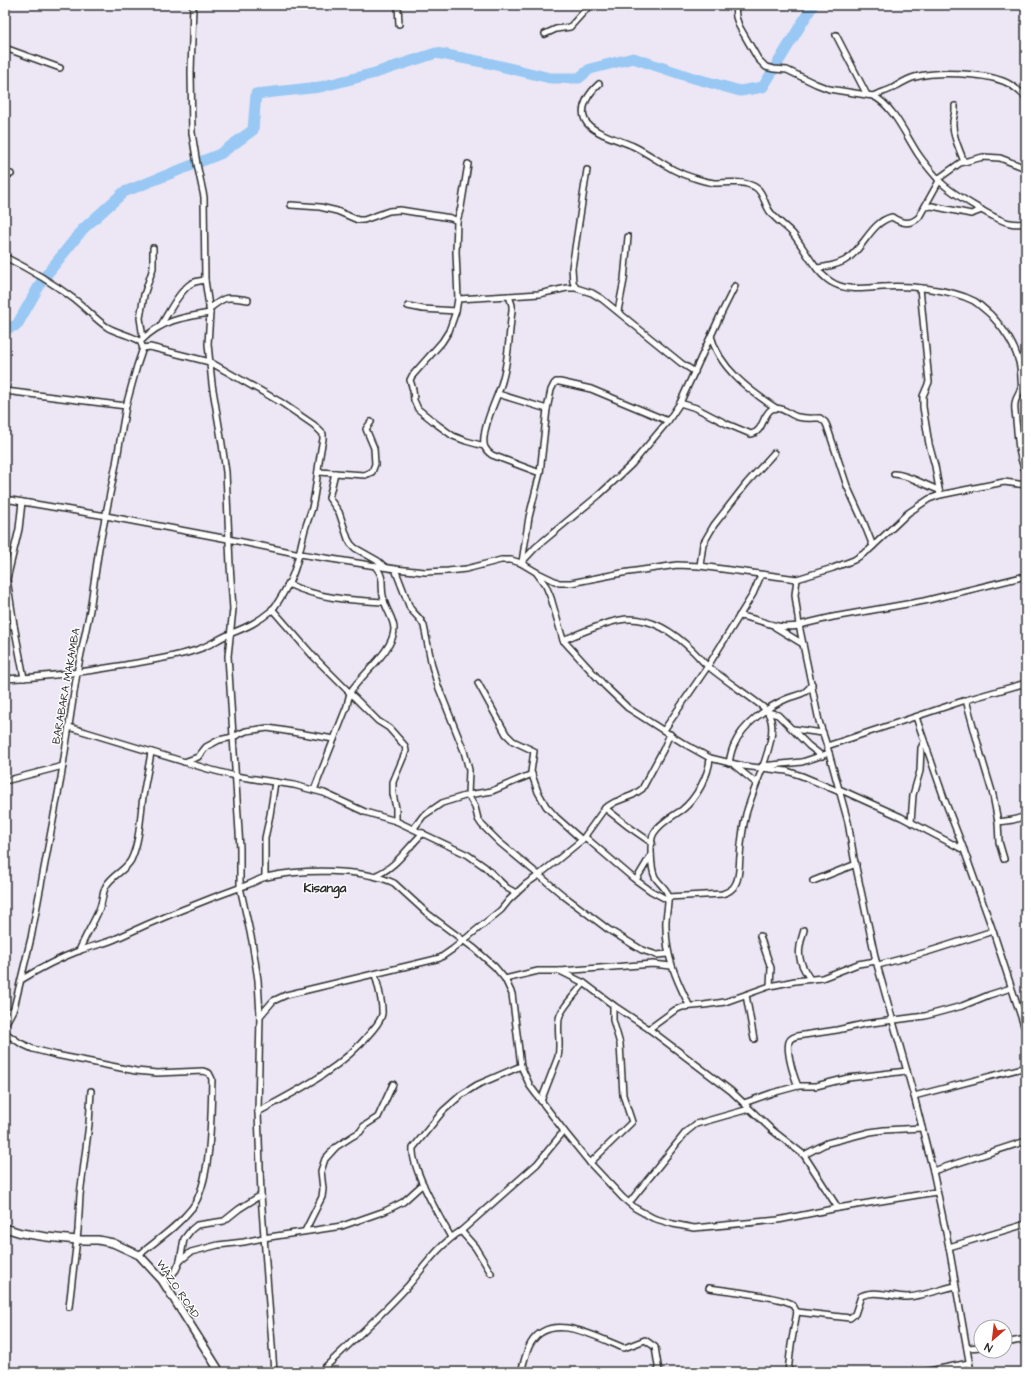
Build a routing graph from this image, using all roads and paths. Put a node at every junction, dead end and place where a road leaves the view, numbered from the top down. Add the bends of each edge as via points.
1 (193, 5) edge
2 (398, 5) edge
3 (590, 5) edge
4 (735, 5) edge
5 (399, 24) dead end
6 (546, 34) dead end
7 (836, 35) dead end
8 (5, 48) edge
9 (60, 68) dead end
10 (599, 84) dead end
11 (870, 95) junction
12 (1026, 97) edge
13 (955, 106) dead end
14 (964, 162) junction
15 (468, 164) dead end
16 (587, 170) dead end
17 (1026, 170) edge
18 (11, 174) dead end
19 (5, 176) edge
20 (939, 180) junction
21 (291, 205) dead end
22 (925, 207) junction
23 (982, 210) junction
24 (457, 221) junction
25 (1026, 223) edge
26 (628, 237) dead end
27 (153, 248) dead end
28 (5, 257) edge
29 (817, 268) junction
30 (204, 280) junction
31 (735, 286) dead end
32 (576, 288) junction
33 (920, 288) junction
34 (509, 296) junction
35 (458, 299) junction
36 (248, 300) dead end
37 (408, 306) dead end
38 (210, 311) junction
39 (456, 311) junction
40 (618, 311) junction
41 (161, 325) junction
42 (711, 336) junction
43 (142, 340) junction
44 (143, 348) junction
45 (210, 362) junction
46 (695, 372) junction
47 (5, 391) edge
48 (498, 394) junction
49 (680, 403) junction
50 (126, 406) junction
51 (776, 408) junction
52 (547, 409) junction
53 (668, 421) junction
54 (371, 422) dead end
55 (484, 446) junction
56 (774, 453) dead end
57 (318, 472) junction
58 (1026, 472) edge
59 (335, 473) junction
60 (540, 473) junction
61 (894, 474) dead end
62 (1026, 485) edge
63 (939, 492) junction
64 (5, 499) edge
65 (22, 502) junction
66 (106, 516) junction
67 (228, 538) junction
68 (873, 546) junction
69 (300, 554) junction
70 (521, 563) junction
71 (375, 566) junction
72 (700, 566) junction
73 (385, 567) junction
74 (395, 569) junction
75 (536, 572) junction
76 (761, 574) junction
77 (1026, 576) edge
78 (797, 579) junction
79 (6, 580) edge
80 (288, 584) junction
81 (384, 602) junction
82 (272, 609) junction
83 (739, 616) junction
84 (14, 625) junction
85 (799, 625) junction
86 (772, 626) junction
87 (5, 628) edge
88 (230, 633) junction
89 (563, 640) junction
90 (803, 644) junction
91 (708, 666) junction
92 (77, 672) junction
93 (24, 678) junction
94 (5, 680) edge
95 (478, 682) dead end
96 (1026, 683) edge
97 (812, 684) junction
98 (350, 692) junction
99 (966, 700) junction
100 (767, 711) junction
101 (916, 717) junction
102 (69, 727) junction
103 (793, 729) junction
104 (664, 730) junction
105 (823, 733) junction
106 (670, 734) junction
107 (233, 738) junction
108 (334, 739) junction
109 (924, 742) junction
110 (827, 746) junction
111 (151, 752) junction
112 (829, 753) junction
113 (822, 756) junction
114 (710, 758) junction
115 (184, 762) junction
116 (731, 764) junction
117 (63, 766) junction
118 (762, 767) junction
119 (532, 774) junction
120 (234, 776) junction
121 (5, 780) edge
122 (275, 782) junction
123 (756, 783) junction
124 (314, 790) junction
125 (840, 791) junction
126 (468, 795) junction
127 (605, 808) junction
128 (1026, 816) edge
129 (396, 821) junction
130 (911, 822) junction
131 (998, 822) junction
132 (414, 828) junction
133 (423, 833) junction
134 (584, 838) junction
135 (652, 843) junction
136 (964, 850) junction
137 (651, 855) junction
138 (1004, 859) dead end
139 (856, 864) junction
140 (539, 875) junction
141 (265, 877) junction
142 (373, 877) junction
143 (636, 880) junction
144 (813, 881) dead end
145 (240, 888) junction
146 (516, 893) junction
147 (668, 899) junction
148 (804, 930) dead end
149 (993, 931) junction
150 (760, 936) dead end
151 (464, 941) junction
152 (80, 951) junction
153 (668, 954) junction
154 (877, 963) junction
155 (672, 966) junction
156 (560, 971) junction
157 (375, 974) junction
158 (505, 979) junction
159 (21, 980) junction
160 (810, 980) junction
161 (584, 983) junction
162 (770, 986) junction
163 (1011, 988) junction
164 (746, 995) junction
165 (612, 1005) junction
166 (689, 1005) junction
167 (260, 1016) junction
168 (894, 1021) junction
169 (5, 1025) edge
170 (649, 1029) junction
171 (1026, 1032) edge
172 (6, 1033) edge
173 (754, 1039) dead end
174 (5, 1051) edge
175 (521, 1066) junction
176 (1026, 1067) edge
177 (907, 1071) junction
178 (393, 1084) dead end
179 (798, 1086) junction
180 (91, 1091) dead end
181 (914, 1096) junction
182 (541, 1101) junction
183 (744, 1103) junction
184 (749, 1109) junction
185 (258, 1112) junction
186 (922, 1128) junction
187 (564, 1131) junction
188 (1026, 1141) edge
189 (804, 1155) junction
190 (590, 1163) junction
191 (933, 1171) junction
192 (423, 1184) junction
193 (936, 1192) junction
194 (260, 1195) junction
195 (629, 1203) junction
196 (838, 1208) junction
197 (1026, 1224) edge
198 (5, 1228) edge
199 (305, 1231) junction
200 (462, 1231) junction
201 (451, 1237) junction
202 (263, 1238) junction
203 (77, 1240) junction
204 (949, 1247) junction
205 (139, 1254) junction
206 (180, 1261) junction
207 (491, 1273) dead end
208 (162, 1280) junction
209 (955, 1286) junction
210 (710, 1288) dead end
211 (69, 1307) dead end
212 (797, 1312) junction
213 (1026, 1339) edge
214 (1013, 1342) edge
215 (973, 1347) edge
216 (966, 1348) junction
217 (969, 1363) junction
218 (220, 1372) edge
219 (274, 1372) edge
220 (320, 1372) edge
221 (521, 1372) edge
222 (659, 1372) edge
223 (788, 1372) edge
224 (924, 1372) edge
225 (971, 1372) edge

1 - 30 street via 192,133 204,197
2 - 5 street
3 - 6 street via 570,27
4 - 11 street via 739,26 758,59 766,67 787,70 829,89
7 - 11 street
8 - 9 street
10 - 29 street via 589,95 584,108 585,121 590,127 635,147 683,175 712,182 734,182 755,187 761,192 770,213 789,229
11 - 12 street via 927,74 950,74 990,77 1004,81
11 - 20 street via 883,102
13 - 14 street via 953,130
14 - 17 street via 983,157 1000,158
14 - 20 street
15 - 24 street
16 - 32 street via 572,268
18 - 19 street
20 - 22 street
20 - 23 street via 945,187
21 - 24 street via 320,207 358,220 400,210
22 - 23 street via 932,206 972,214
22 - 29 street via 915,221 906,223 892,217 885,219 845,261
23 - 25 street via 1010,223
24 - 35 street
26 - 40 street
27 - 43 street via 152,268 140,318
28 - 43 street via 67,293 106,326
29 - 33 street via 835,284 846,287
30 - 38 street
30 - 41 street via 190,284
31 - 42 street
32 - 34 street
32 - 40 street via 592,293
33 - 58 street via 954,293 975,302 1004,331 1015,349 1021,368 1021,388 1015,402 1020,456
33 - 63 street via 929,382 923,407
34 - 35 street
34 - 48 street via 512,311 508,349
35 - 39 street
36 - 38 street via 227,297
37 - 39 street
38 - 41 street
38 - 45 street
39 - 55 street via 442,342 410,378 414,400 418,409 446,431 460,439
40 - 46 street
41 - 43 street
42 - 46 street
42 - 51 street via 719,353 735,375 752,392
43 - 44 street
44 - 45 street via 150,347
44 - 50 street, BARABARA MAKAMBA
45 - 57 street via 282,403 319,429 323,439
45 - 67 street via 226,472
46 - 49 street
47 - 50 street
48 - 52 street
48 - 55 street via 489,415
49 - 51 street via 751,434 757,432 771,409
49 - 53 street
50 - 66 street, BARABARA MAKAMBA
51 - 68 street via 799,418 820,418 825,422 847,486
52 - 53 street via 551,390 556,382 560,382 591,389
52 - 60 street
53 - 70 street via 632,464
54 - 59 street via 366,429 374,448 375,464 372,472
55 - 60 street via 492,455
56 - 72 street via 711,529 703,544
57 - 59 street
57 - 69 street
59 - 73 street via 329,498 342,517 348,539 355,548
60 - 70 street
61 - 63 street via 905,476
62 - 63 street via 1004,482
63 - 68 street via 908,514
64 - 65 street
65 - 66 street
65 - 79 street via 19,529
66 - 67 street
66 - 92 street, BARABARA MAKAMBA
67 - 69 street
67 - 88 street via 233,609
68 - 78 street via 845,564
69 - 71 street
69 - 80 street
70 - 74 street via 501,560 466,568 424,572
70 - 75 street
71 - 73 street
71 - 81 street via 383,579
72 - 75 street via 661,567 571,584 559,583
72 - 76 street
73 - 74 street
74 - 126 street via 412,612 424,626 438,686 470,770
75 - 89 street via 551,598
76 - 78 street
76 - 83 street via 753,594
77 - 85 street via 924,601
78 - 85 street via 795,595
79 - 84 street
80 - 81 street via 316,595 353,601
80 - 82 street
81 - 98 street via 392,621 393,635 379,659
82 - 88 street via 252,625
82 - 98 street via 313,656
83 - 86 street
83 - 91 street
84 - 87 street
84 - 93 street
85 - 86 street via 784,628
85 - 90 street
86 - 90 street
88 - 92 street via 216,642 183,654 98,671
88 - 107 street via 228,656
89 - 91 street via 617,621 647,621 665,629
89 - 104 street via 628,708
90 - 97 street
91 - 100 street
91 - 104 street
92 - 93 street
92 - 102 street, BARABARA MAKAMBA
93 - 94 street
95 - 119 street via 506,734 513,741 534,751
96 - 99 street
97 - 100 street via 803,694 776,704
97 - 105 street
98 - 108 street
98 - 129 street via 406,746 392,782
99 - 101 street
99 - 131 street via 993,795
100 - 103 street via 778,715
100 - 116 street via 743,731 734,746
100 - 118 street via 772,719 771,738
101 - 109 street
101 - 110 street
102 - 111 street
102 - 117 street, BARABARA MAKAMBA
103 - 105 street
103 - 113 street
104 - 106 street
105 - 110 street
106 - 114 street
106 - 127 street via 642,789
107 - 108 street via 246,731 268,728
107 - 115 street via 219,740 198,757
107 - 120 street
108 - 124 street
109 - 130 street via 913,795
109 - 136 street
110 - 112 street
111 - 115 street
111 - 152 street via 136,847 124,870 113,877 106,886 100,908
112 - 113 street
112 - 125 street
113 - 118 street via 802,762
114 - 116 street
114 - 135 street via 708,771 696,796 687,806 658,827 652,835
115 - 120 street
116 - 118 street
116 - 123 street
117 - 121 street
117 - 159 street, BARABARA MAKAMBA
118 - 123 street
118 - 125 street via 797,775
119 - 126 street via 492,791
119 - 134 street via 546,806
120 - 122 street
120 - 145 street via 240,848
122 - 124 street
122 - 141 street via 265,838
123 - 147 street via 744,825 739,873 735,886 722,894
124 - 129 street via 324,792 365,812
125 - 130 street
125 - 139 street
126 - 132 street via 442,803 423,816
126 - 140 street via 482,825
127 - 134 street
127 - 135 street
128 - 131 street
129 - 132 street
130 - 136 street
131 - 138 street via 999,842
132 - 133 street
133 - 142 street via 393,864
133 - 146 street via 468,855
134 - 140 street
134 - 143 street
135 - 137 street
136 - 149 street
137 - 143 street
137 - 147 street via 655,876 667,892
139 - 144 street
139 - 154 street
140 - 146 street
140 - 153 street via 630,944 657,955
141 - 142 street via 326,871
141 - 145 street
142 - 151 street via 394,883 428,914
143 - 147 street via 651,892
145 - 152 street
145 - 167 street via 252,941
146 - 151 street via 502,910
147 - 153 street
148 - 160 street via 799,952 804,971
149 - 154 street via 927,952
149 - 163 street
150 - 162 street via 771,968
151 - 157 street via 440,958
151 - 158 street via 495,967
152 - 159 street
153 - 155 street
154 - 160 street via 858,964
154 - 168 street
155 - 156 street via 653,964
155 - 166 street
156 - 158 street via 538,971
156 - 161 street
157 - 167 street via 286,995 273,1001
157 - 185 street via 382,1004 382,1015 378,1023 340,1063 313,1082
158 - 175 street via 512,994
159 - 169 street, BARABARA MAKAMBA via 14,1008
160 - 162 street
161 - 165 street
161 - 182 street via 561,1011 560,1050
162 - 164 street
163 - 168 street via 962,1006
163 - 171 street
164 - 166 street via 725,1002
164 - 173 street
165 - 170 street
165 - 190 street via 613,1020 620,1044 623,1095 632,1122
166 - 170 street via 675,1010
167 - 185 street
168 - 177 street
168 - 179 street via 792,1038 789,1042 791,1061 793,1076
170 - 183 street
172 - 174 street
172 - 205 street via 20,1044 33,1049 111,1067 157,1073 203,1071 211,1076 208,1145 199,1194 184,1217
175 - 182 street via 530,1086
175 - 192 street via 477,1085 461,1095 443,1111 415,1144 414,1158
176 - 181 street
177 - 179 street via 848,1078 816,1086
177 - 181 street
178 - 199 street via 378,1117 336,1147 325,1159 321,1171 322,1197
179 - 183 street
180 - 203 street
181 - 186 street
182 - 187 street
183 - 184 street
184 - 189 street
184 - 195 street via 696,1124 686,1132
185 - 194 street
186 - 189 street via 870,1132 827,1143
186 - 191 street
187 - 190 street
187 - 200 street via 537,1164
188 - 191 street
189 - 196 street
190 - 195 street
191 - 193 street
192 - 199 street via 403,1202 385,1211 342,1226
192 - 201 street
193 - 196 street
193 - 204 street
194 - 202 street
194 - 206 street via 224,1221 197,1226 191,1230 184,1239
195 - 196 street via 653,1218 694,1228 778,1220
197 - 204 street
198 - 203 main road, WAZO ROAD via 21,1233
199 - 202 street
200 - 201 street
200 - 207 street
201 - 220 street via 356,1339
202 - 206 street via 203,1248 191,1252
202 - 219 street
203 - 205 main road, WAZO ROAD via 113,1243
203 - 211 street
204 - 209 street
205 - 208 main road, WAZO ROAD
206 - 208 street via 171,1276
208 - 218 main road, WAZO ROAD
209 - 212 street via 908,1297 866,1294 861,1296 855,1314 850,1318
209 - 216 street
210 - 212 street via 784,1301 791,1304
212 - 223 street via 790,1345
213 - 214 street
215 - 216 street
216 - 217 street
217 - 224 street
217 - 225 street
221 - 222 street via 530,1344 543,1331 554,1327 587,1332 624,1348 645,1340 655,1347

